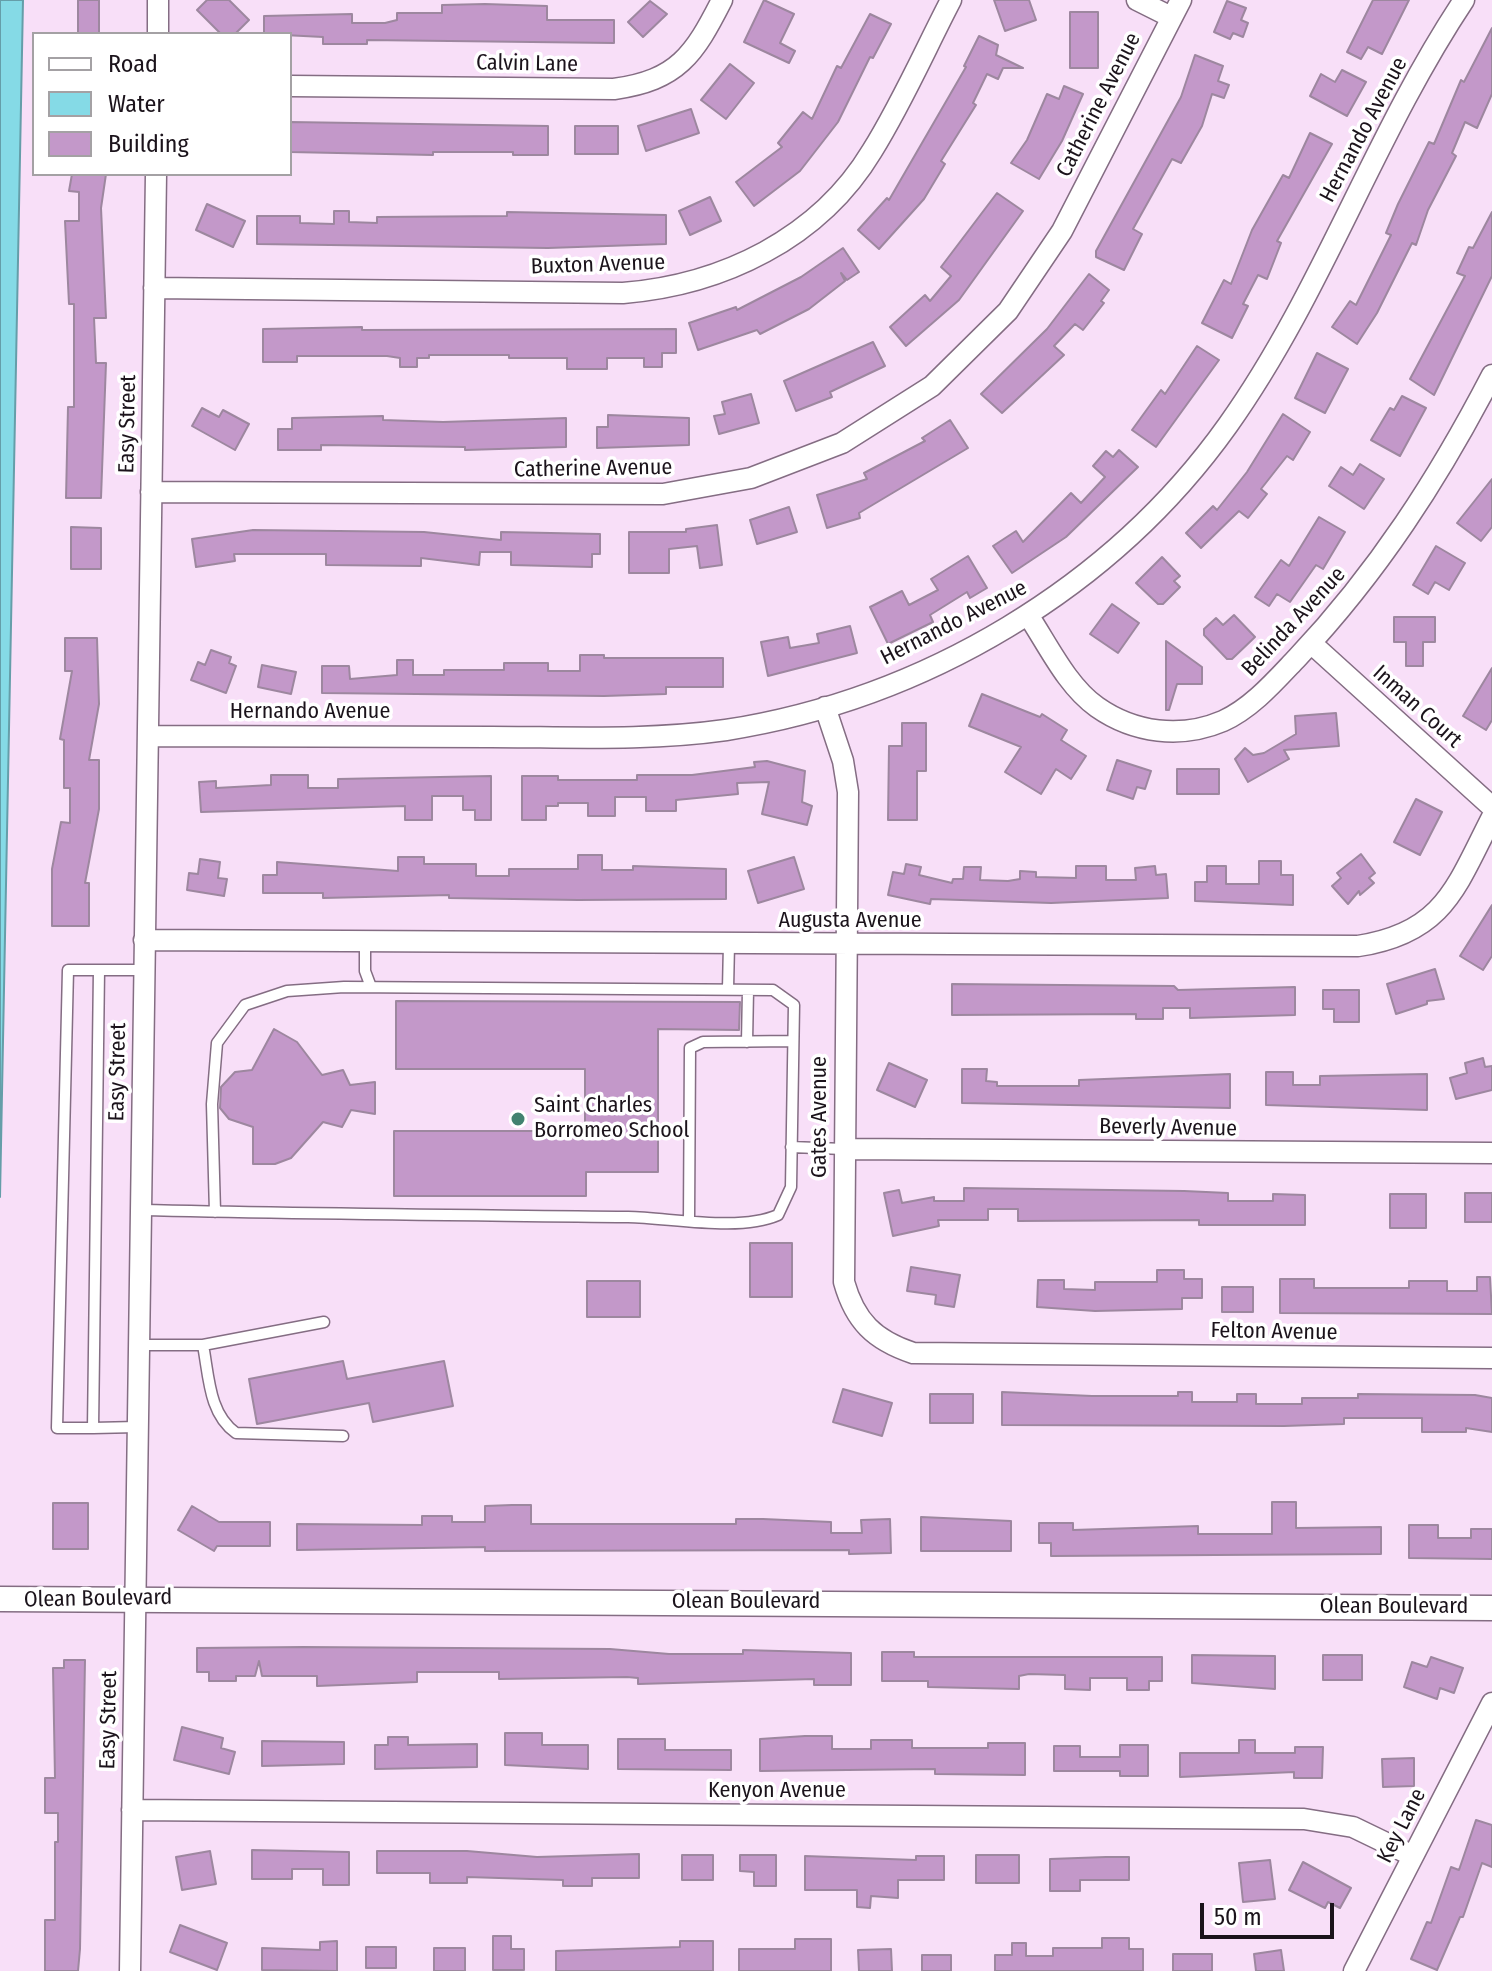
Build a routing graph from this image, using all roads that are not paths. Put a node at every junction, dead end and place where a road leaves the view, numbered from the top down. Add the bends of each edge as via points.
1 (158, 0) edge
2 (722, 0) edge
3 (951, 0) edge
4 (1137, 0) edge
5 (1464, 0) edge
6 (1176, 8) edge
7 (158, 32) edge
8 (292, 86) edge
9 (156, 176) edge
10 (154, 288) junction
11 (1492, 375) edge
12 (151, 492) junction
13 (1028, 615) junction
14 (1311, 643) junction
15 (825, 707) junction
16 (148, 736) junction
17 (1492, 807) edge
18 (1492, 817) edge
19 (144, 940) junction
20 (365, 942) junction
21 (729, 944) junction
22 (845, 945) junction
23 (99, 970) junction
24 (144, 970) junction
25 (371, 987) junction
26 (728, 989) junction
27 (748, 990) junction
28 (793, 1041) junction
29 (747, 1042) junction
30 (791, 1147) junction
31 (844, 1149) junction
32 (1492, 1153) edge
33 (140, 1210) junction
34 (215, 1212) junction
35 (689, 1220) junction
36 (324, 1322) dead end
37 (138, 1345) junction
38 (203, 1345) junction
39 (1055, 1354) joint
40 (1492, 1358) edge
41 (137, 1427) junction
42 (93, 1428) junction
43 (343, 1436) dead end
44 (0, 1599) edge
45 (134, 1599) junction
46 (1492, 1608) edge
47 (1492, 1703) edge
48 (132, 1810) junction
49 (1413, 1856) junction
50 (130, 1971) edge
51 (1354, 1971) edge

1 - 7 street
2 - 8 street, Calvin Lane via 698,45 675,69 645,85
3 - 10 street, Buxton Avenue via 872,151 832,202 765,253 706,279 623,293
4 - 6 street
5 - 13 street, Hernando Avenue via 1276,348 1227,426 1151,517 1103,561
6 - 12 street, Catherine Avenue via 1062,231 1008,311 932,386 842,443 751,478 663,494
9 - 10 street, Easy Street
10 - 12 street, Easy Street
11 - 14 street, Belinda Avenue via 1405,527
12 - 16 street, Easy Street
13 - 14 street, Belinda Avenue via 1073,683 1095,706 1126,724 1162,732 1196,730 1226,720 1253,701
13 - 15 street, Hernando Avenue via 929,667
14 - 17 street, Inman Court
15 - 16 street, Hernando Avenue via 726,729 629,737
15 - 22 street, Gates Avenue via 848,792
16 - 19 street, Easy Street
18 - 22 street, Augusta Avenue via 1445,904 1417,930 1377,943
19 - 20 street, Augusta Avenue
19 - 24 street, Easy Street
20 - 21 street, Augusta Avenue
20 - 25 lane
21 - 22 street, Augusta Avenue
21 - 26 lane
22 - 31 street, Gates Avenue
23 - 24 lane
23 - 42 lane
23 - 42 lane via 68,970 57,1428
24 - 33 street, Easy Street
25 - 26 lane
25 - 34 lane via 287,991 245,1005 217,1043 212,1104
26 - 27 lane
27 - 28 lane via 773,990 794,1005
27 - 29 lane
28 - 29 lane
28 - 30 lane
29 - 35 lane via 703,1042 690,1048
30 - 31 lane
30 - 35 lane via 791,1187 778,1215 759,1223
31 - 32 street, Beverly Avenue
31 - 39 street, Gates Avenue via 844,1282 864,1326 886,1344 913,1353
33 - 34 lane
33 - 37 street, Easy Street
34 - 35 lane
36 - 38 lane
37 - 38 lane
37 - 41 street, Easy Street
38 - 43 lane via 214,1403 222,1423 236,1433
39 - 40 street, Felton Avenue
41 - 42 lane
41 - 45 street, Easy Street
44 - 45 street, Olean Boulevard
45 - 46 street, Olean Boulevard
45 - 48 street, Easy Street
47 - 49 street, Key Lane
48 - 49 street, Kenyon Avenue via 1304,1819 1353,1827
48 - 50 street, Easy Street
49 - 51 street, Key Lane

